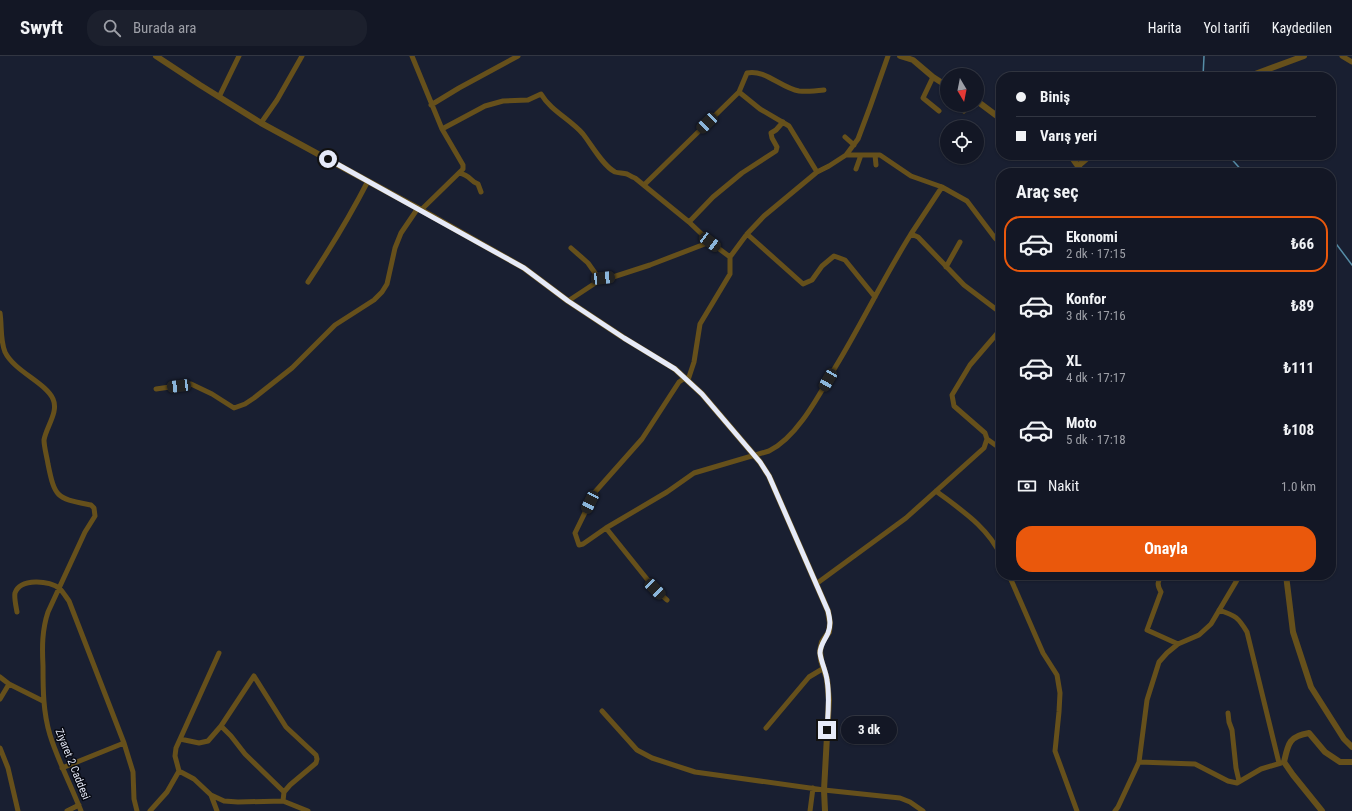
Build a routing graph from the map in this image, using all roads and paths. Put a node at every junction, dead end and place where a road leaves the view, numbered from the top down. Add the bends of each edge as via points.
1 (156, 56) edge
2 (239, 56) edge
3 (302, 56) edge
4 (412, 56) edge
5 (518, 56) edge
6 (888, 56) edge
7 (900, 56) edge
8 (1304, 56) edge
9 (1342, 56) edge
10 (1352, 62) edge
11 (1261, 72) edge
12 (933, 77) junction
13 (940, 82) edge
14 (824, 90) dead end
15 (738, 92) junction
16 (219, 97) junction
17 (432, 105) junction
18 (984, 106) edge
19 (939, 111) dead end
20 (996, 115) edge
21 (783, 122) junction
22 (262, 123) junction
23 (442, 129) junction
24 (845, 137) dead end
25 (854, 145) junction
26 (846, 155) junction
27 (861, 155) junction
28 (875, 155) junction
29 (1074, 160) edge
30 (1085, 160) edge
31 (876, 165) dead end
32 (1078, 166) joint
33 (856, 169) dead end
34 (817, 172) junction
35 (459, 173) junction
36 (368, 181) junction
37 (644, 185) junction
38 (942, 187) junction
39 (481, 192) dead end
40 (420, 209) junction
41 (689, 222) junction
42 (746, 234) junction
43 (911, 234) junction
44 (996, 239) edge
45 (710, 242) junction
46 (960, 242) dead end
47 (570, 248) dead end
48 (730, 258) junction
49 (946, 267) junction
50 (600, 280) junction
51 (308, 282) dead end
52 (875, 297) junction
53 (568, 301) junction
54 (996, 309) edge
55 (0, 313) edge
56 (996, 335) edge
57 (686, 379) junction
58 (156, 389) dead end
59 (987, 439) junction
60 (996, 445) edge
61 (754, 455) junction
62 (936, 491) junction
63 (606, 528) junction
64 (996, 547) edge
65 (1011, 580) edge
66 (1159, 580) edge
67 (1237, 580) edge
68 (1287, 580) edge
69 (816, 584) junction
70 (59, 588) junction
71 (667, 600) dead end
72 (1219, 610) junction
73 (16, 612) dead end
74 (1178, 644) junction
75 (219, 652) dead end
76 (824, 668) junction
77 (0, 677) edge
78 (9, 684) junction
79 (0, 699) edge
80 (43, 701) junction
81 (602, 711) dead end
82 (1228, 713) dead end
83 (220, 726) junction
84 (766, 728) dead end
85 (180, 739) junction
86 (124, 743) junction
87 (1352, 747) edge
88 (0, 748) edge
89 (1139, 762) junction
90 (1352, 762) edge
91 (1281, 763) junction
92 (62, 768) junction
93 (179, 771) junction
94 (1239, 781) junction
95 (813, 788) junction
96 (824, 790) junction
97 (284, 792) junction
98 (211, 795) junction
99 (283, 801) junction
100 (79, 805) junction
101 (18, 811) edge
102 (66, 811) edge
103 (82, 811) edge
104 (137, 811) edge
105 (150, 811) edge
106 (216, 811) edge
107 (308, 811) edge
108 (810, 811) edge
109 (825, 811) edge
110 (923, 811) edge
111 (1075, 811) edge
112 (1115, 811) edge
113 (1322, 811) edge

1 - 16 street
2 - 16 street
3 - 22 street
4 - 17 street
5 - 17 street
6 - 25 street
7 - 12 street via 913,60
8 - 11 street
9 - 10 street
12 - 13 street
12 - 19 street via 923,98
14 - 15 street via 799,91 754,71 747,73
15 - 21 street
15 - 37 street
16 - 22 street
17 - 23 street
18 - 20 street
21 - 34 street via 789,126
21 - 41 street via 772,133 776,151 742,173 713,197
22 - 36 street
23 - 35 street via 463,165
23 - 37 street via 485,106 503,101 528,100 541,94 582,133 615,172 626,174
24 - 25 street
25 - 26 street
26 - 27 street
26 - 34 street
27 - 28 street
27 - 33 street
28 - 31 street
28 - 38 street via 880,155 911,176
29 - 32 street
30 - 32 street
34 - 42 street
35 - 39 street via 478,184
35 - 40 street
36 - 40 street
36 - 51 street
37 - 41 street
38 - 43 street
38 - 44 street via 967,201
40 - 53 street via 524,268
40 - 58 street via 401,233 387,284 382,292 335,325 292,368 245,404 234,408 191,384
41 - 45 street
42 - 48 street
42 - 52 street via 803,284 812,280 822,266 834,256 845,260
43 - 49 street via 918,237
43 - 52 street
45 - 48 street
45 - 50 street via 650,265
46 - 49 street
47 - 50 street via 588,263
48 - 57 street via 730,274 700,324 694,362
49 - 54 street via 964,285
50 - 53 street
52 - 61 street via 821,392 796,429 779,446
53 - 57 street via 675,369
55 - 70 street, Ziyaret 2 Caddesi via 1,342 5,353 15,366 47,391 54,401 44,440 54,487 66,500 91,505 95,512
56 - 59 street via 970,365 952,395 954,406 985,433
57 - 61 street
57 - 63 street via 679,382 642,439 595,492 575,533 579,545
59 - 60 street
59 - 62 street via 984,448
61 - 63 street via 694,473
61 - 69 street via 769,476
62 - 64 street via 974,520 990,536
62 - 69 street via 906,518
63 - 71 street via 655,589
65 - 111 street via 1043,653 1057,675 1060,693 1055,751
66 - 74 street via 1161,592 1147,630
67 - 72 street
68 - 87 street via 1293,632 1311,687 1344,739
69 - 76 street via 828,611 830,623 820,651
70 - 73 street via 28,582 18,588 15,595
70 - 80 street, Ziyaret 2 Caddesi via 44,624 42,636
70 - 86 street via 69,601
72 - 74 street via 1211,624 1200,635
72 - 91 street via 1240,619 1247,632
74 - 89 street via 1159,662 1147,700
75 - 85 street
76 - 84 street via 809,677
76 - 96 street via 829,700
77 - 78 street
78 - 79 street
78 - 80 street
80 - 92 street, Ziyaret 2 Caddesi via 50,734
81 - 95 street via 637,750 652,758 695,772
82 - 94 street
83 - 85 street via 212,738 204,742
83 - 97 street
83 - 97 street via 254,676 286,727 316,755 316,763
85 - 93 street via 175,751
86 - 92 street
86 - 104 street via 133,772
88 - 101 street via 8,768
89 - 94 street via 1195,764 1228,781
89 - 112 street
90 - 91 street via 1340,762 1325,752 1309,734 1298,735 1288,746
91 - 94 street via 1261,769
91 - 113 street
92 - 100 street, Ziyaret 2 Caddesi
93 - 98 street via 194,779
93 - 105 street via 168,792
95 - 96 street
95 - 108 street
96 - 109 street
96 - 110 street via 900,798
97 - 99 street
98 - 99 street via 224,801
98 - 106 street
99 - 107 street
100 - 102 street
100 - 103 street, Ziyaret 2 Caddesi

